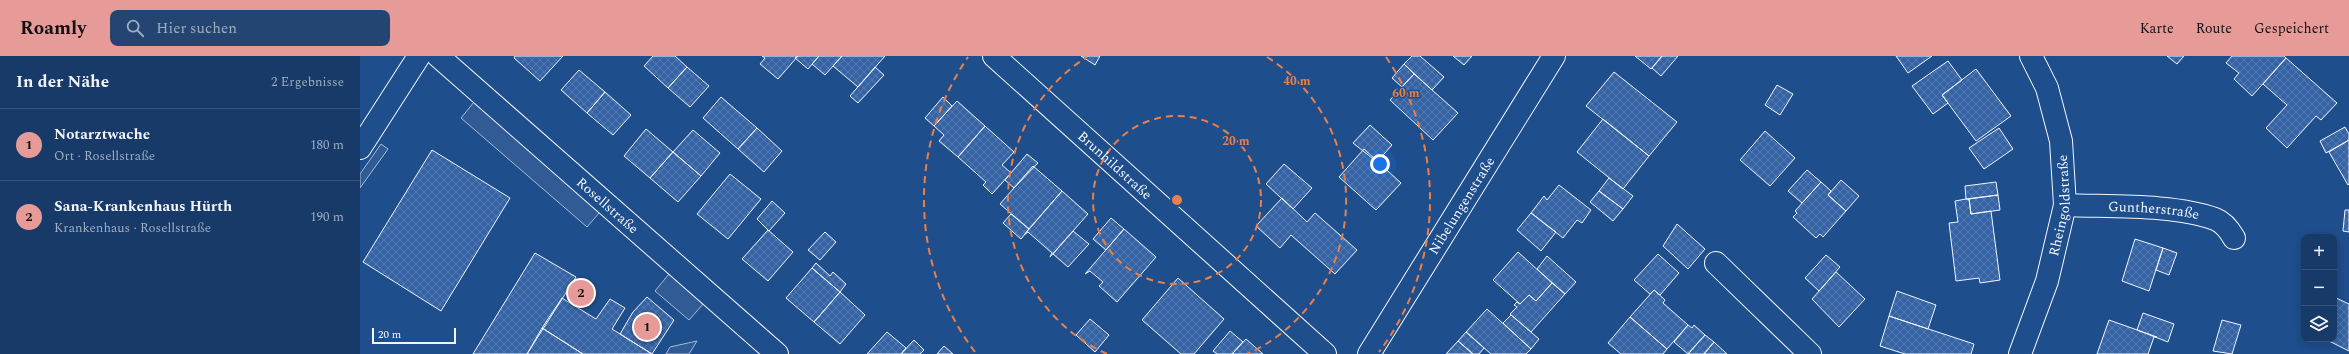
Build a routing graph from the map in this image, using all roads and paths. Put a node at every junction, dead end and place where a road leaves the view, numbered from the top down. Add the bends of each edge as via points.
1 (419, 56) edge
2 (438, 56) edge
3 (994, 56) edge
4 (1554, 56) edge
5 (2031, 56) edge
6 (360, 148) edge
7 (2065, 205) junction
8 (2234, 238) dead end
9 (1716, 263) dead end
10 (777, 354) edge
11 (1325, 354) edge
12 (1369, 354) edge
13 (1810, 354) edge
14 (2020, 354) edge

1 - 6 street
2 - 10 street, Rosellstraße
3 - 11 street, Brunhildstraße
4 - 12 street, Nibelungenstraße
5 - 7 street, Rheingoldstraße via 2047,88 2061,141
7 - 8 street, Guntherstraße via 2183,210 2216,219 2230,230
7 - 14 street, Rheingoldstraße via 2047,281
9 - 13 street

